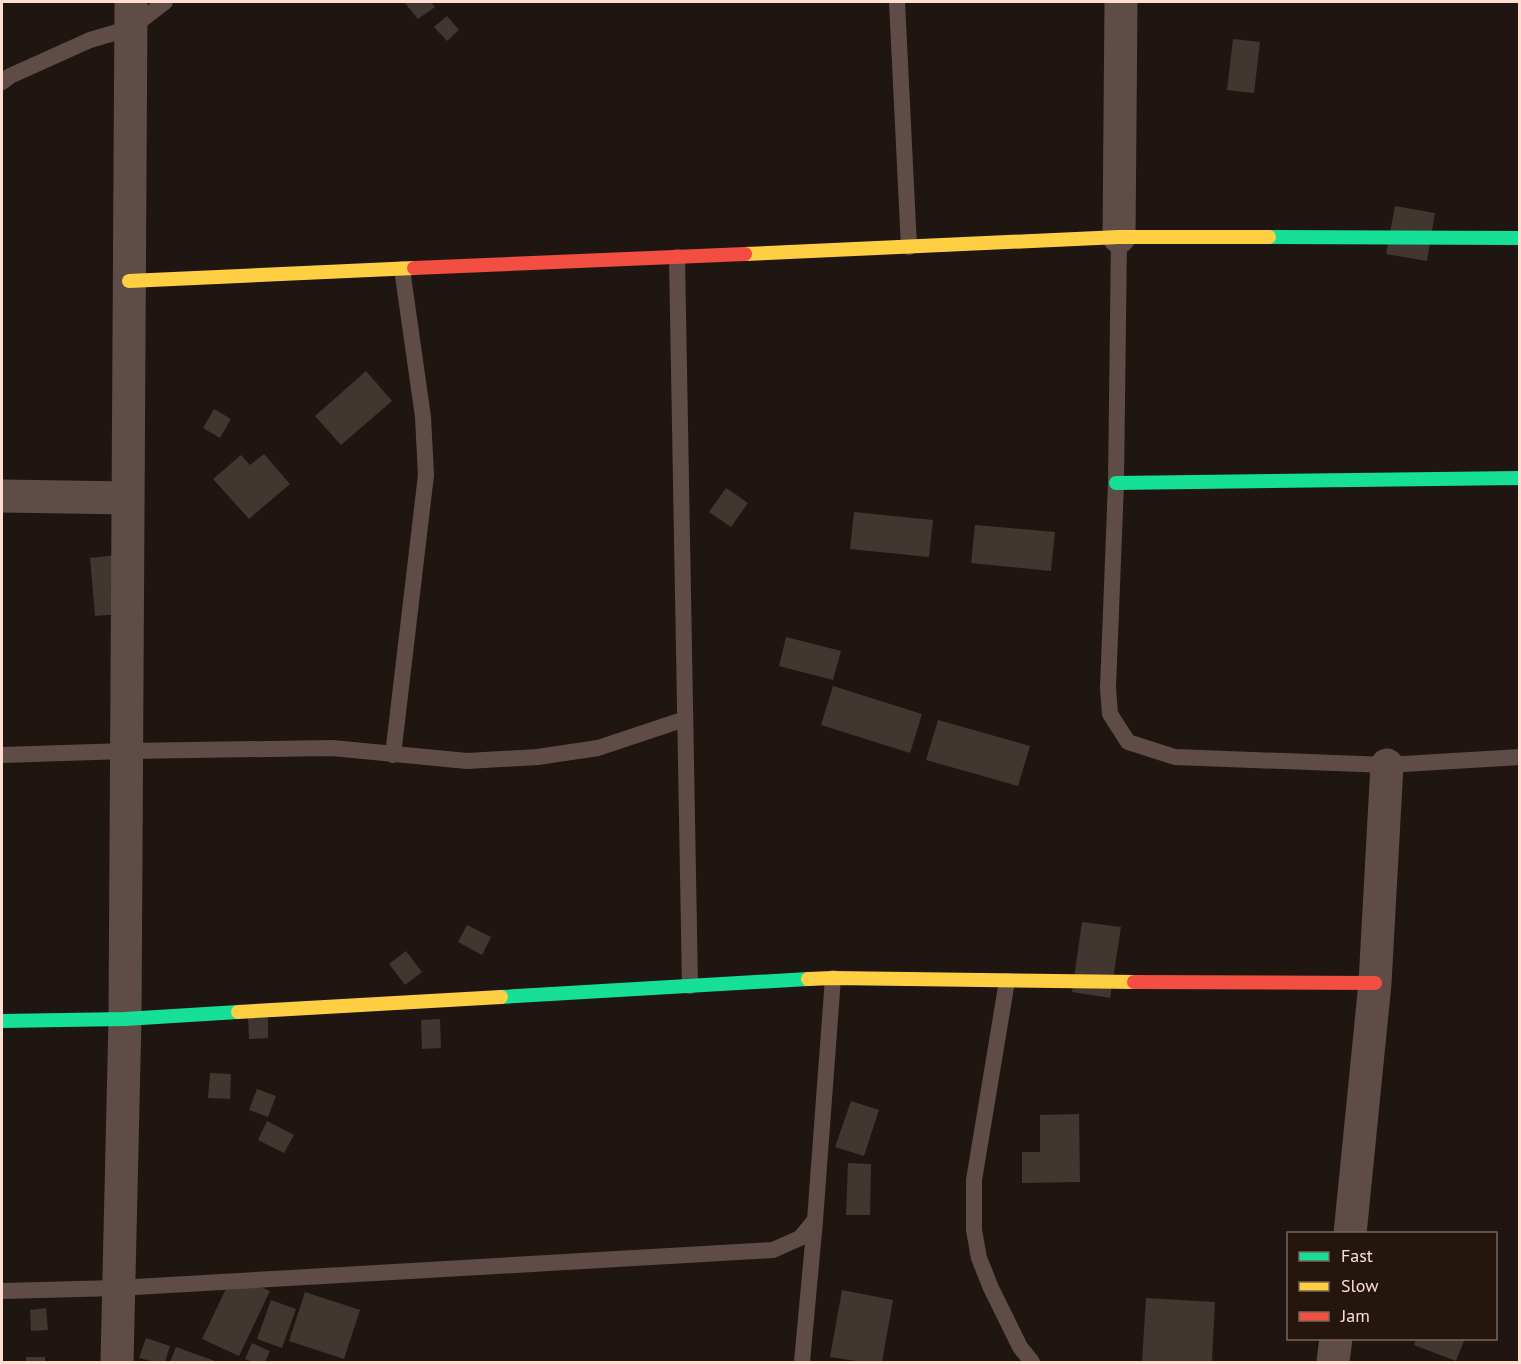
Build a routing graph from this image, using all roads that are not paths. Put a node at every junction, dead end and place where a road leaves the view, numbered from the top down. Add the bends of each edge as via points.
1 (165, 2) edge
2 (897, 2) edge
3 (1121, 2) edge
4 (131, 15) edge
5 (2, 82) edge
6 (1119, 237) junction
7 (1520, 238) edge
8 (909, 247) junction
9 (677, 257) junction
10 (402, 269) junction
11 (129, 281) junction
12 (1520, 478) edge
13 (1116, 483) junction
14 (2, 496) edge
15 (128, 498) junction
16 (685, 719) junction
17 (126, 751) junction
18 (2, 755) edge
19 (393, 755) junction
20 (1520, 758) edge
21 (1387, 765) junction
22 (832, 978) junction
23 (1007, 981) junction
24 (1375, 983) junction
25 (690, 986) junction
26 (124, 1019) junction
27 (2, 1021) edge
28 (815, 1220) junction
29 (1350, 1232) edge
30 (118, 1288) junction
31 (2, 1292) edge
32 (1336, 1340) edge
33 (117, 1362) edge
34 (802, 1362) edge
35 (1032, 1362) edge
36 (1334, 1362) edge

1 - 4 lane
2 - 8 lane
3 - 6 street
4 - 5 lane via 90,40
4 - 11 street
6 - 7 street
6 - 8 street
6 - 13 lane
8 - 9 street
9 - 10 street
9 - 16 lane
10 - 11 street
10 - 19 lane via 423,417 426,475
11 - 15 street
12 - 13 street
13 - 21 lane via 1108,688 1110,714 1128,742 1174,758
14 - 15 street
15 - 17 street
16 - 19 lane via 598,748 538,757 467,761
16 - 25 lane
17 - 18 lane
17 - 19 lane via 332,748
17 - 26 street
20 - 21 lane
21 - 24 street
22 - 23 street
22 - 25 street
22 - 28 lane
23 - 24 street
23 - 35 lane via 974,1180 974,1230 979,1258 991,1288 1020,1347
24 - 29 street
25 - 26 street
26 - 27 street
26 - 30 street
28 - 30 lane via 800,1238 773,1250
28 - 34 lane
30 - 31 lane
30 - 33 street
32 - 36 street

